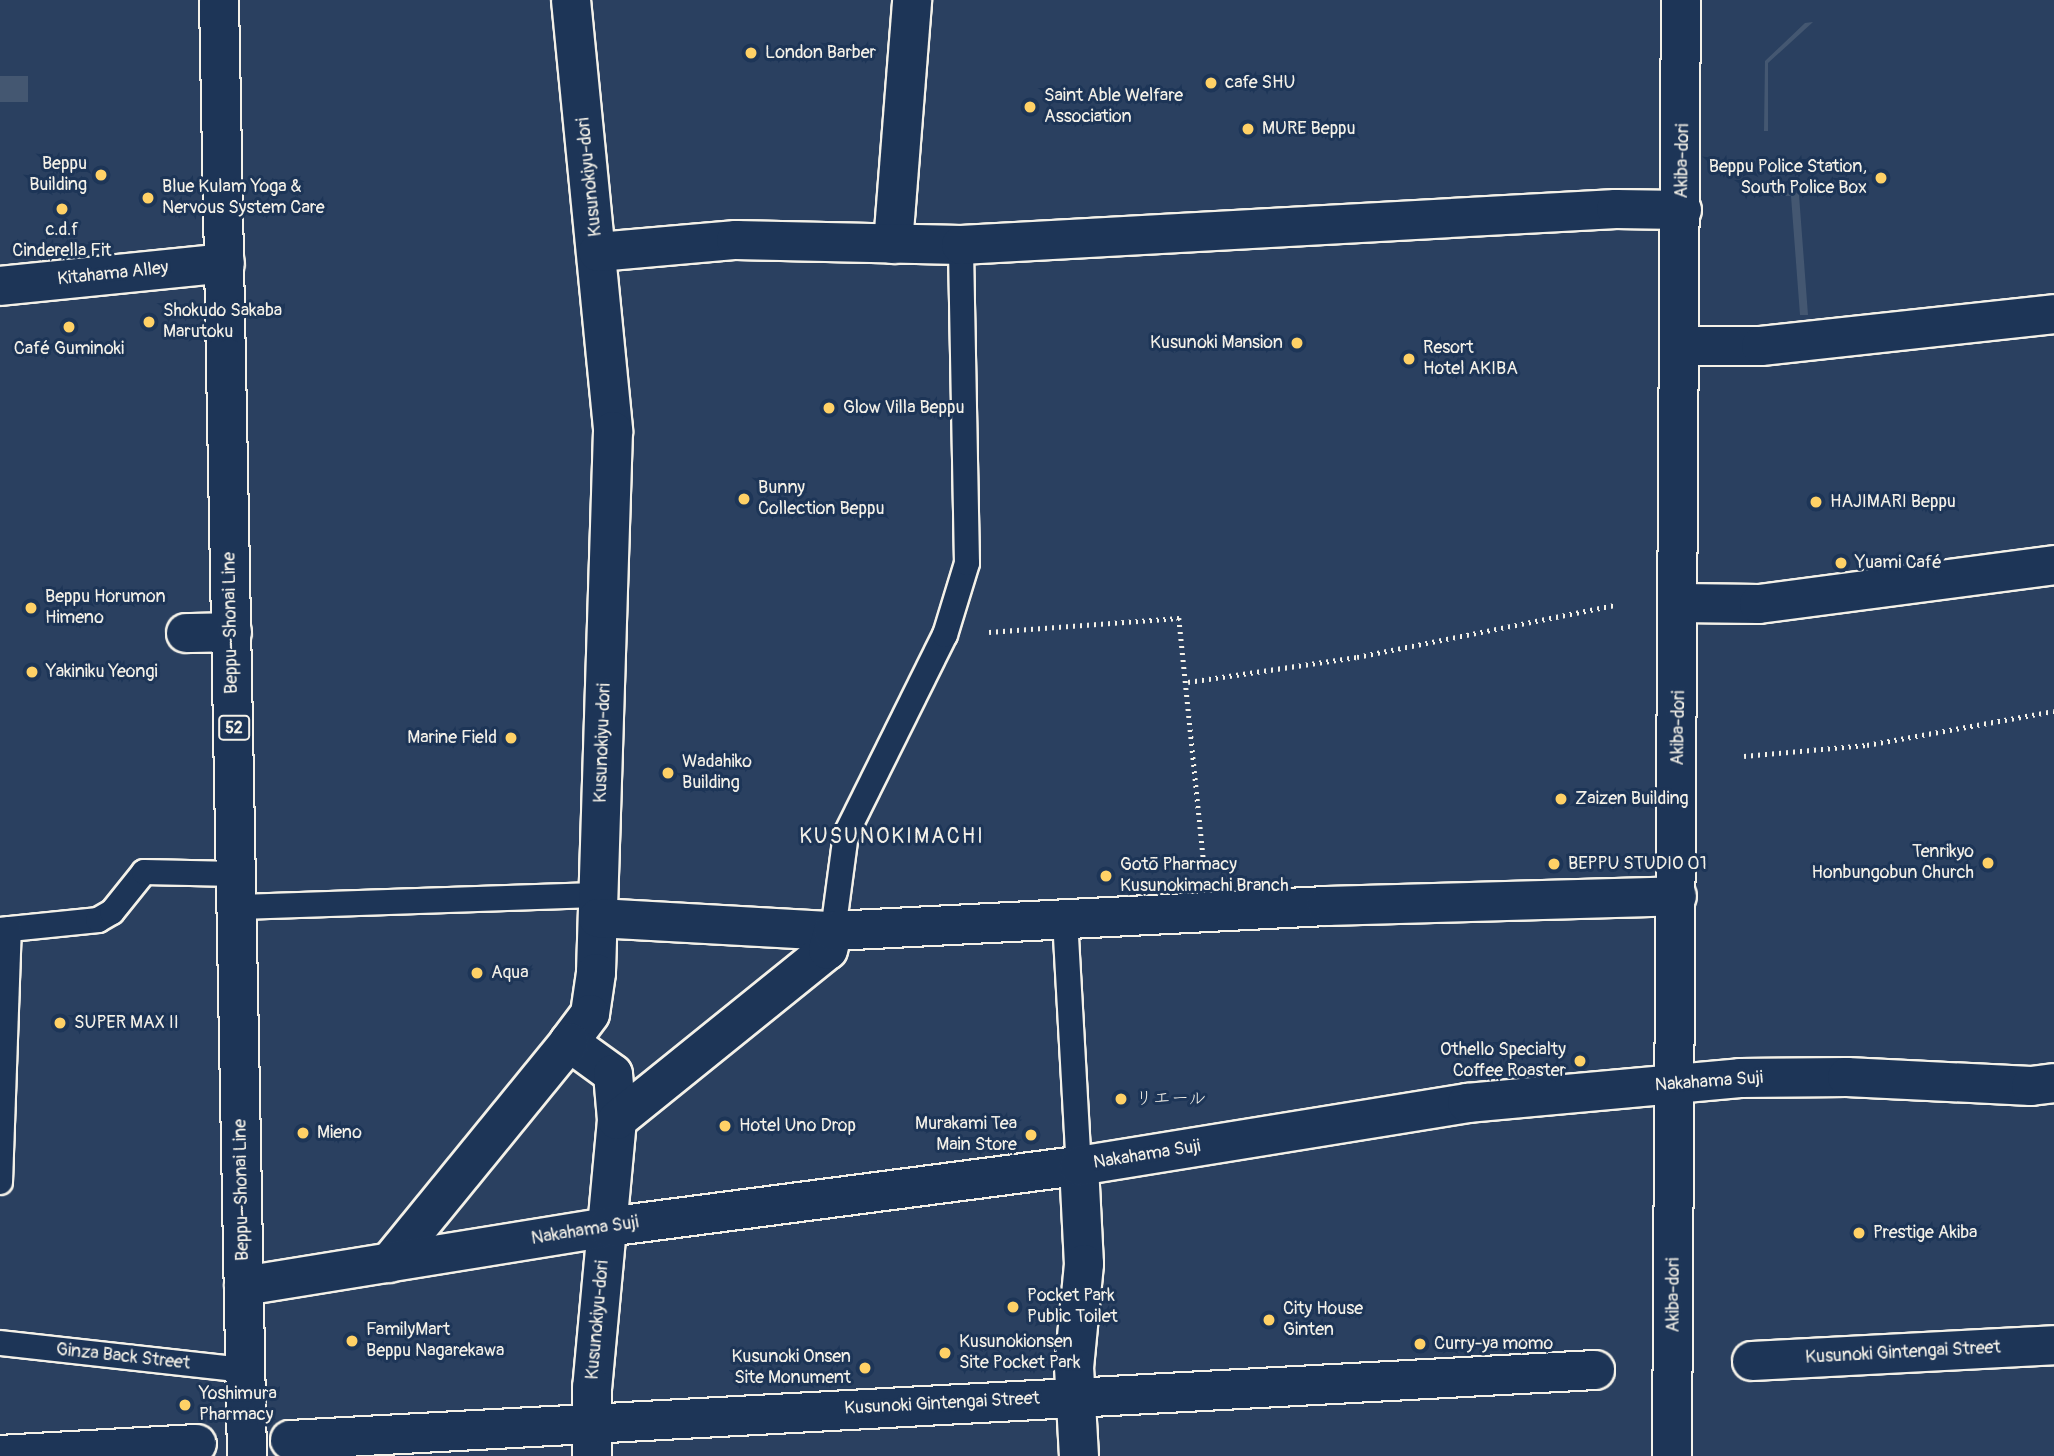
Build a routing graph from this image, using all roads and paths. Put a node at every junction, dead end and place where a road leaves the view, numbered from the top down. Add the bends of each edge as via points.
1 (219, 0) edge
2 (571, 0) edge
3 (912, 0) edge
4 (1681, 0) edge
5 (1682, 210) junction
6 (893, 244) junction
7 (961, 245) junction
8 (598, 252) junction
9 (225, 263) junction
10 (0, 286) edge
11 (2054, 314) edge
12 (1681, 345) junction
13 (2054, 565) edge
14 (1680, 603) junction
15 (1615, 606) dead end
16 (232, 632) junction
17 (186, 633) dead end
18 (945, 635) junction
19 (1188, 682) junction
20 (2054, 711) edge
21 (1744, 756) dead end
22 (237, 891) junction
23 (1677, 896) junction
24 (598, 907) junction
25 (1207, 912) junction
26 (1065, 919) junction
27 (4, 930) edge
28 (833, 931) junction
29 (569, 1042) junction
30 (2054, 1083) edge
31 (1676, 1084) junction
32 (617, 1120) junction
33 (1079, 1166) junction
34 (0, 1182) edge
35 (607, 1227) junction
36 (388, 1263) junction
37 (244, 1286) junction
38 (0, 1343) edge
39 (2054, 1345) edge
40 (1752, 1361) dead end
41 (246, 1370) junction
42 (1595, 1370) dead end
43 (1076, 1397) junction
44 (290, 1440) dead end
45 (592, 1440) edge
46 (197, 1444) dead end
47 (0, 1455) edge
48 (247, 1456) edge
49 (1079, 1456) edge
50 (1672, 1456) edge

1 - 9 street, Beppu–Shonai Line / 52
2 - 8 street, Kusunokiyu-dori
3 - 6 street
4 - 5 street, Akiba-dori
5 - 7 street via 1616,209
5 - 12 street, Akiba-dori
6 - 7 street
6 - 8 street via 736,240
7 - 18 lane via 967,562
8 - 24 street, Kusunokiyu-dori via 613,431
9 - 10 street, Kitahama Alley
9 - 16 street, Beppu–Shonai Line / 52
11 - 12 street via 1761,346
12 - 14 street, Akiba-dori
13 - 14 street via 1759,604
14 - 23 street, Akiba-dori
15 - 19 path via 1357,657
16 - 17 street
16 - 22 street, Beppu–Shonai Line / 52
18 - 19 path via 1179,618
18 - 28 lane via 846,834
19 - 25 path
20 - 21 path via 1867,745
22 - 24 lane
22 - 27 lane via 144,872 112,912 99,920
22 - 37 street, Beppu–Shonai Line / 52
23 - 25 street
23 - 31 street, Akiba-dori
24 - 28 street
24 - 29 street, Kusunokiyu-dori via 590,1014
25 - 26 street
26 - 28 street
26 - 33 lane
27 - 34 lane
28 - 32 street via 828,950
29 - 32 street, Kusunokiyu-dori via 613,1074
29 - 36 street
30 - 31 street, Nakahama Suji via 1920,1084 1847,1077
31 - 33 street, Nakahama Suji via 1467,1103
31 - 50 street, Akiba-dori
32 - 35 street, Kusunokiyu-dori
33 - 35 street, Nakahama Suji
33 - 43 street via 1084,1264 1074,1367
35 - 36 street, Nakahama Suji
35 - 45 street, Kusunokiyu-dori
36 - 37 street, Nakahama Suji
37 - 41 street, Beppu–Shonai Line / 52
38 - 41 lane, Ginza Back Street
39 - 40 street, Kusunoki Gintengai Street
41 - 48 street, Beppu–Shonai Line / 52
42 - 43 street, Kusunoki Gintengai Street
43 - 45 street, Kusunoki Gintengai Street
43 - 49 street
44 - 45 street, Kusunoki Gintengai Street
46 - 47 street

